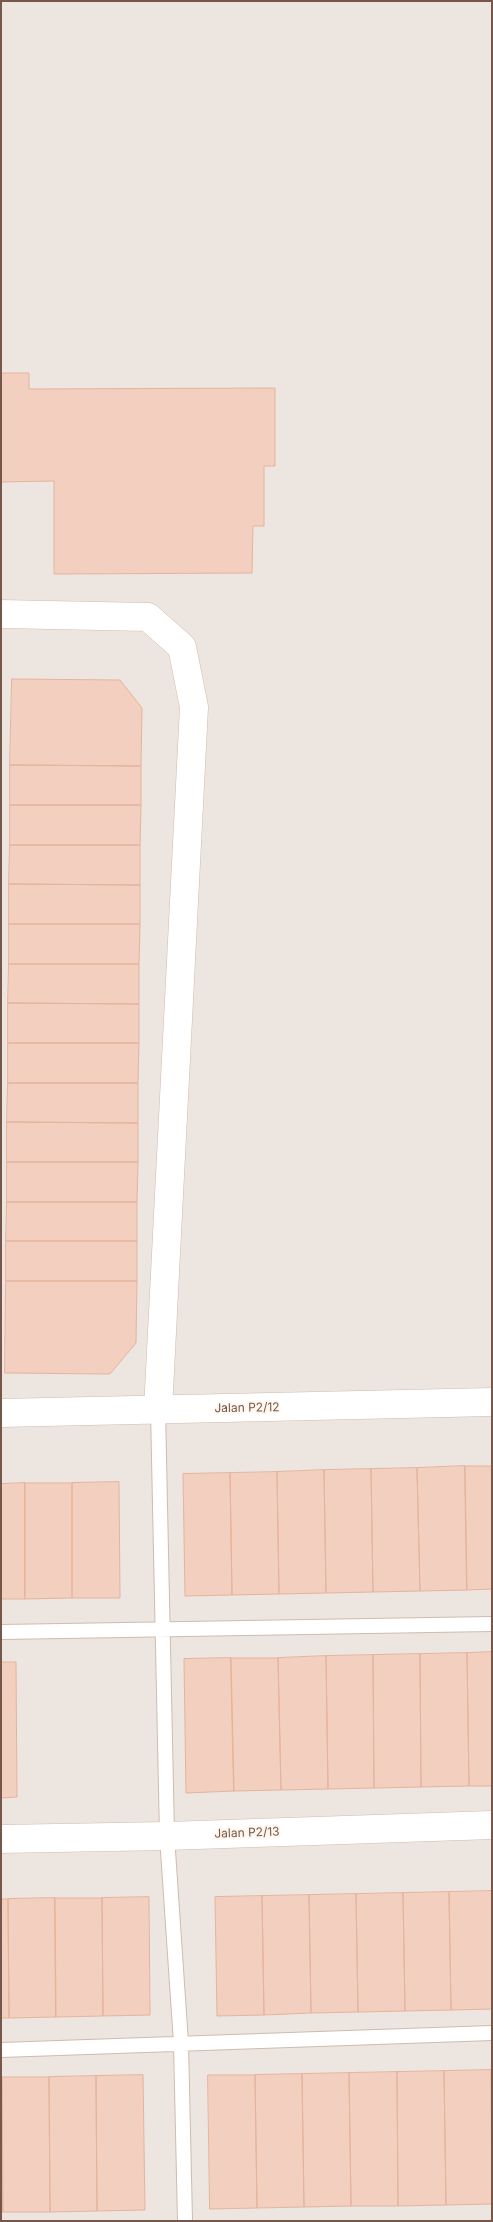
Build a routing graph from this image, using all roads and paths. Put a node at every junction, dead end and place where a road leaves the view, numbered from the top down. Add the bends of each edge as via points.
1 (1, 614) edge
2 (492, 1402) edge
3 (158, 1410) junction
4 (1, 1413) edge
5 (492, 1624) edge
6 (162, 1630) junction
7 (1, 1632) edge
8 (492, 1824) edge
9 (166, 1836) junction
10 (1, 1838) edge
11 (492, 2033) edge
12 (181, 2042) junction
13 (1, 2050) edge
14 (185, 2221) edge

1 - 3 street via 148,617 182,647 186,664 194,707
2 - 3 street, Jalan P2/12
3 - 4 street, Jalan P2/12
3 - 6 lane
5 - 6 lane
6 - 7 lane
6 - 9 lane
8 - 9 street, Jalan P2/13
9 - 10 street, Jalan P2/13
9 - 12 lane
11 - 12 lane
12 - 13 lane
12 - 14 lane

